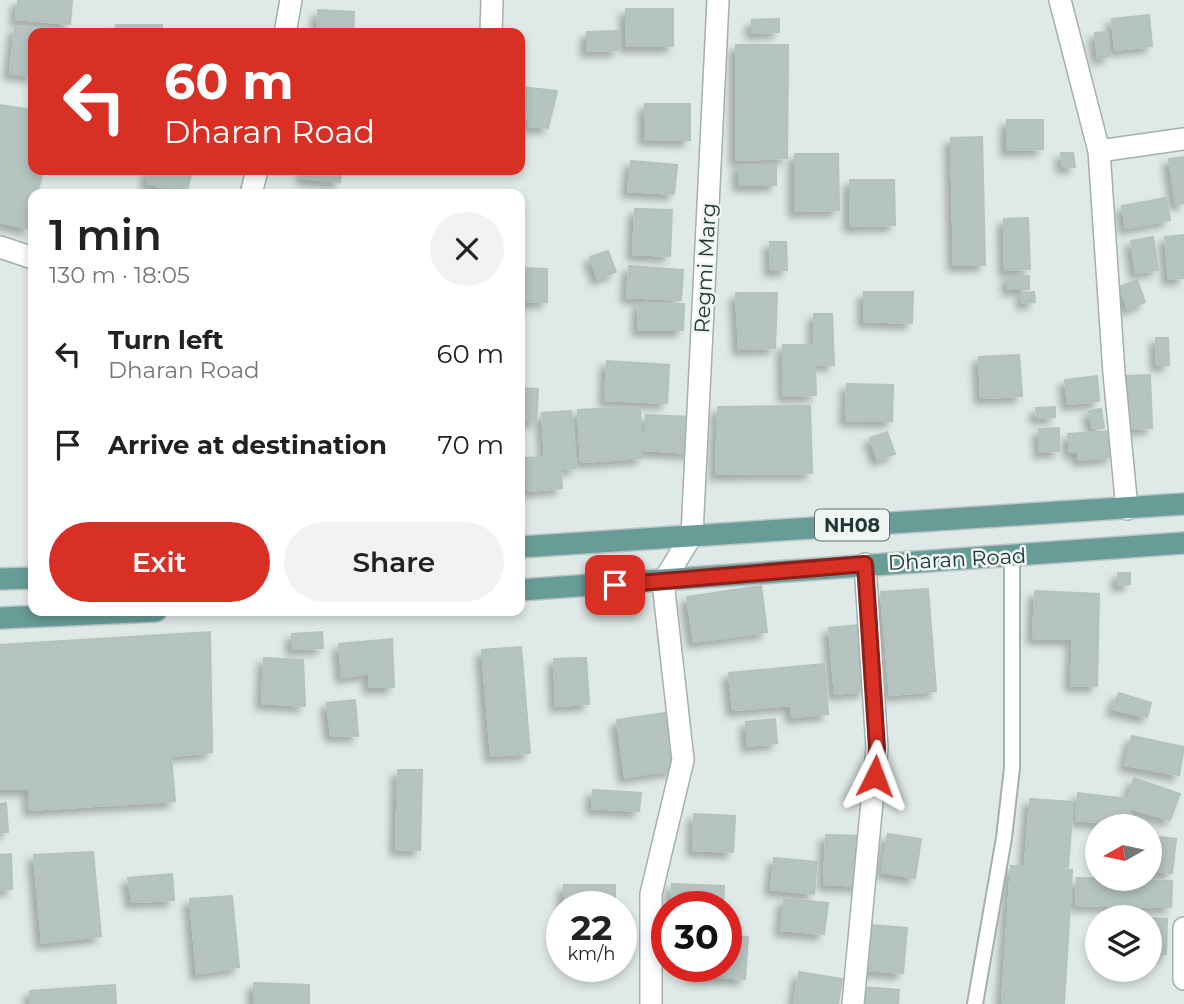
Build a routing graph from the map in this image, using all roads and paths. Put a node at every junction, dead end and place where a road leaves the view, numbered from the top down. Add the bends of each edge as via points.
1 (291, 0) edge
2 (492, 0) edge
3 (718, 0) edge
4 (1059, 0) edge
5 (286, 28) edge
6 (491, 28) edge
7 (1184, 139) edge
8 (1099, 152) junction
9 (0, 247) edge
10 (28, 256) edge
11 (1184, 504) edge
12 (1127, 509) junction
13 (692, 535) junction
14 (1184, 543) edge
15 (525, 547) edge
16 (1012, 556) junction
17 (865, 564) junction
18 (28, 578) edge
19 (0, 579) edge
20 (663, 582) junction
21 (525, 590) edge
22 (43, 616) edge
23 (0, 618) edge
24 (1184, 928) edge
25 (1184, 979) edge
26 (651, 1004) edge
27 (853, 1004) edge
28 (975, 1004) edge

1 - 5 street
2 - 6 street
3 - 13 street, Regmi Marg
4 - 8 street
7 - 8 street
8 - 12 street
9 - 10 street
11 - 12 main road, Dharan Road / NH08
12 - 13 main road, Dharan Road / NH08
13 - 15 main road, Dharan Road / NH08
13 - 20 street
14 - 16 main road, Dharan Road / NH08
16 - 17 main road, Dharan Road / NH08
16 - 28 lane via 1012,768
17 - 20 main road, Dharan Road / NH08
17 - 27 street via 877,748
18 - 19 main road
20 - 21 main road, Dharan Road / NH08
20 - 26 street via 684,760 650,894
22 - 23 main road
24 - 25 street

